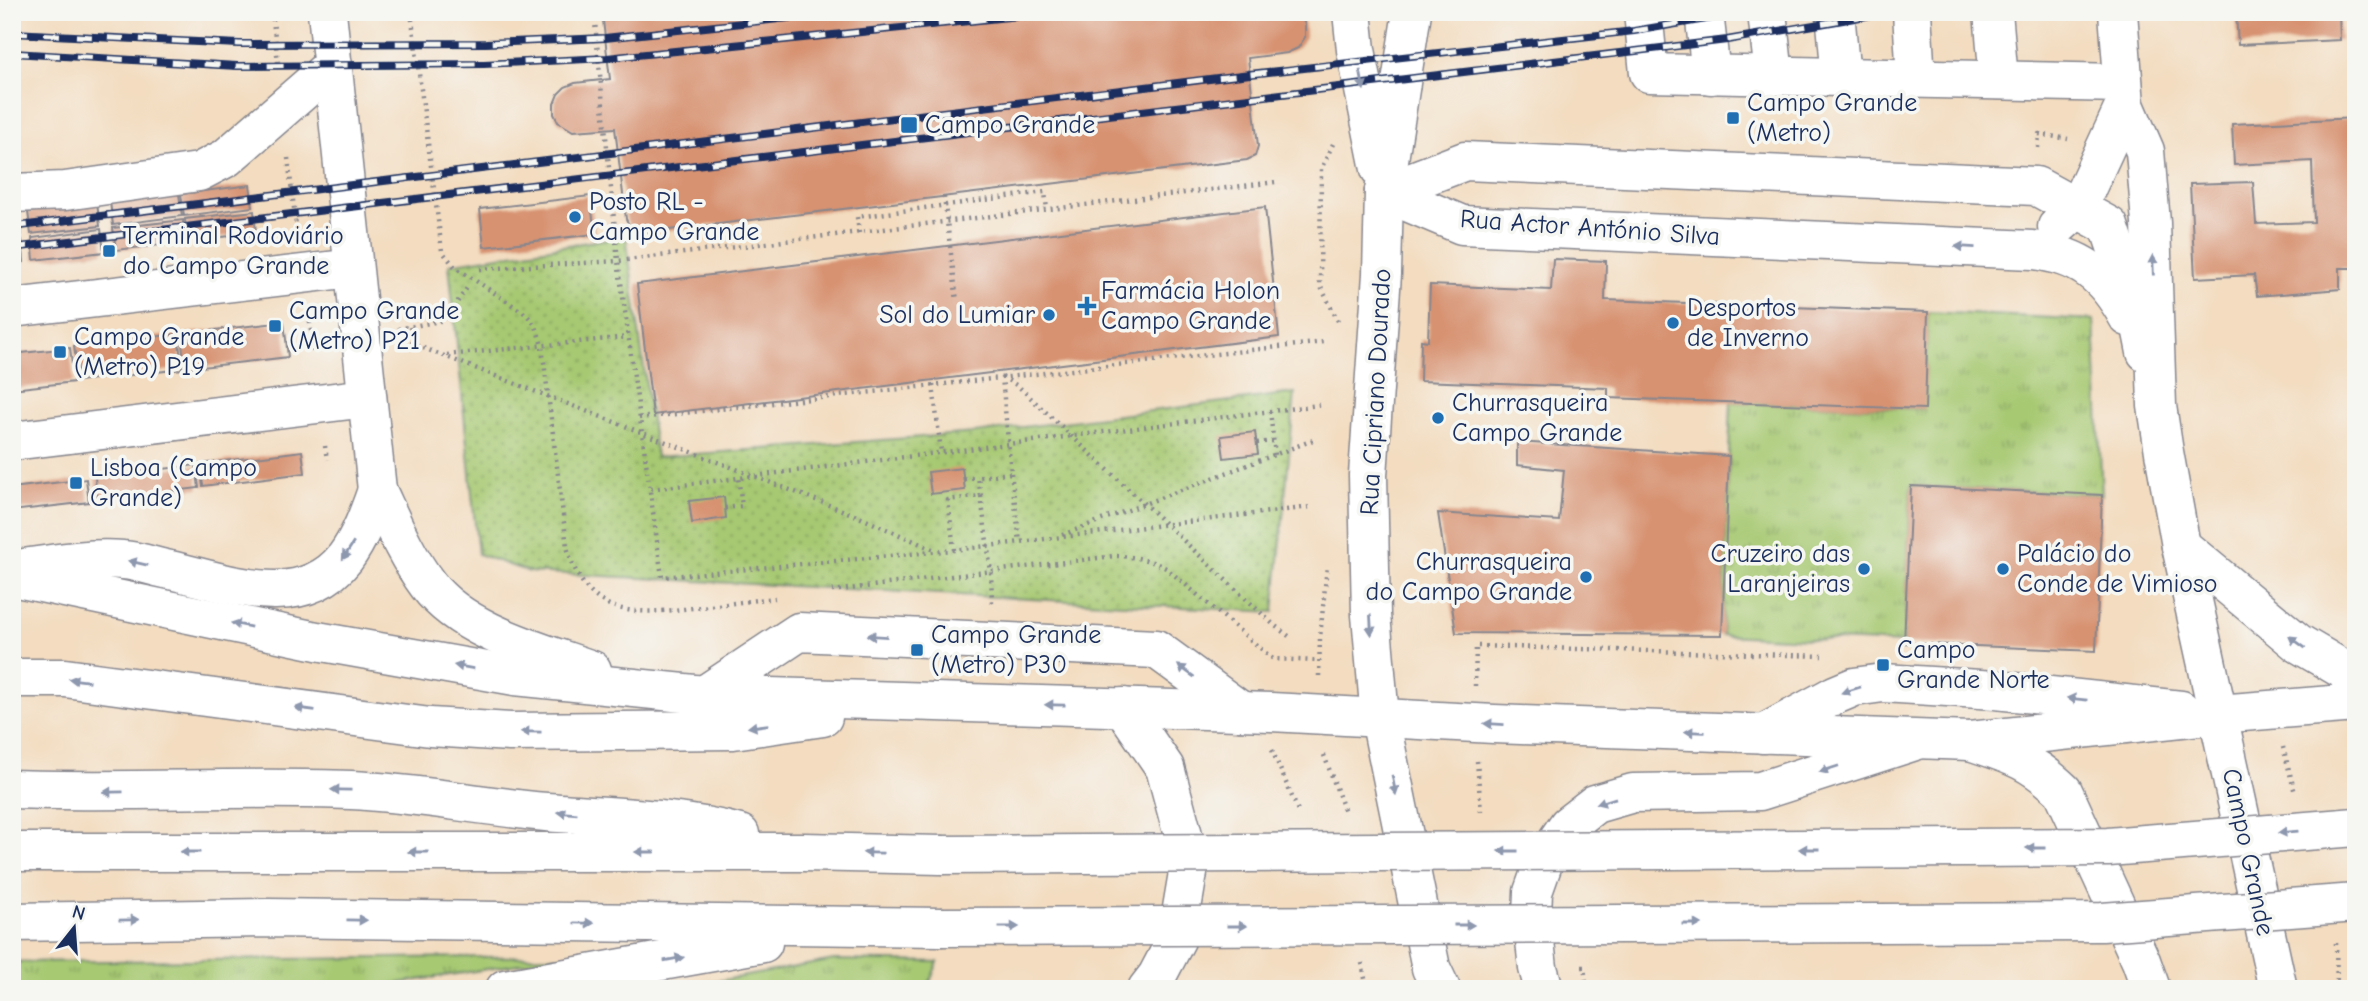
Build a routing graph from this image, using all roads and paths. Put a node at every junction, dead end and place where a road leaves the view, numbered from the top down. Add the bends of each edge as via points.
1 (272, 12) edge
2 (327, 12) edge
3 (411, 12) edge
4 (594, 12) edge
5 (1352, 12) edge
6 (1412, 12) edge
7 (1643, 12) edge
8 (1704, 12) edge
9 (1767, 12) edge
10 (1835, 12) edge
11 (1912, 12) edge
12 (1993, 12) edge
13 (2118, 12) edge
14 (332, 65) junction
15 (279, 66) dead end
16 (1711, 75) junction
17 (1774, 76) junction
18 (1842, 78) junction
19 (1916, 79) junction
20 (1999, 80) junction
21 (2124, 94) junction
22 (1338, 135) dead end
23 (288, 150) dead end
24 (1276, 182) dead end
25 (1384, 192) junction
26 (12, 194) edge
27 (944, 197) dead end
28 (624, 202) dead end
29 (613, 204) junction
30 (946, 205) junction
31 (1047, 209) junction
32 (2077, 209) junction
33 (296, 225) dead end
34 (859, 233) junction
35 (2033, 250) junction
36 (618, 261) junction
37 (354, 268) junction
38 (480, 268) dead end
39 (469, 285) dead end
40 (957, 300) dead end
41 (12, 308) edge
42 (309, 315) dead end
43 (1340, 326) dead end
44 (628, 337) junction
45 (1324, 342) dead end
46 (542, 346) junction
47 (442, 355) junction
48 (314, 356) dead end
49 (1002, 377) junction
50 (933, 385) junction
51 (548, 396) junction
52 (367, 398) junction
53 (1319, 405) dead end
54 (2158, 406) junction
55 (1270, 411) junction
56 (639, 418) junction
57 (640, 432) junction
58 (1071, 436) junction
59 (1316, 439) dead end
60 (12, 441) edge
61 (1273, 441) junction
62 (1256, 443) dead end
63 (1010, 444) junction
64 (325, 446) dead end
65 (941, 452) junction
66 (1275, 454) junction
67 (327, 460) dead end
68 (1011, 473) junction
69 (753, 475) junction
70 (738, 477) junction
71 (978, 477) junction
72 (964, 479) dead end
73 (651, 489) junction
74 (377, 490) junction
75 (981, 496) junction
76 (1143, 504) junction
77 (1311, 507) dead end
78 (725, 508) dead end
79 (1165, 525) junction
80 (1055, 538) junction
81 (1020, 542) junction
82 (987, 546) junction
83 (2180, 546) junction
84 (954, 550) junction
85 (938, 551) junction
86 (1328, 558) dead end
87 (12, 570) edge
88 (991, 572) junction
89 (12, 577) edge
90 (826, 592) dead end
91 (785, 597) dead end
92 (992, 609) dead end
93 (1290, 637) dead end
94 (2356, 677) edge
95 (12, 678) edge
96 (653, 691) junction
97 (704, 695) junction
98 (923, 703) junction
99 (2356, 704) edge
100 (1123, 707) junction
101 (1241, 711) junction
102 (2218, 715) junction
103 (1380, 718) junction
104 (1763, 734) junction
105 (1917, 740) junction
106 (1970, 741) junction
107 (12, 789) edge
108 (2356, 827) edge
109 (12, 852) edge
110 (803, 852) junction
111 (2356, 903) edge
112 (12, 922) edge
113 (851, 927) junction
114 (505, 989) edge
115 (1147, 989) edge
116 (1441, 989) edge
117 (1544, 989) edge
118 (2151, 989) edge
119 (2277, 989) edge

1 - 15 path
2 - 14 main road
3 - 46 path via 442,250 455,267 526,314 536,326
4 - 29 path
5 -> 25 main road, Rua Cipriano Dourado
6 - 25 main road, Rua Cipriano Dourado
7 - 16 main road via 1649,73
8 - 16 main road
9 - 17 main road
10 - 18 main road
11 - 19 main road
12 - 20 main road
13 - 21 main road
14 - 26 main road via 234,151 200,172
14 - 37 main road
16 - 17 main road
17 - 18 main road
18 - 19 main road
19 - 20 main road
20 - 21 main road
21 - 32 main road
54 -> 21 main road via 2145,151
22 - 43 path via 1321,169 1320,285
23 - 33 path
24 - 31 path
25 - 32 main road, Rua Actor António Silva via 1465,161 2036,186
35 -> 25 main road, Rua Actor António Silva via 1462,225
25 -> 103 main road, Rua Cipriano Dourado via 1368,475 1371,615
27 - 30 path, bridge
28 - 29 path
29 - 36 path
30 - 31 path via 1045,192
30 - 34 path via 857,217
30 - 40 path, bridge
31 - 34 path
32 - 35 main road
32 - 54 main road via 2109,226 2138,312
34 - 36 path
35 - 54 main road, Rua Actor António Silva via 2057,253 2089,267 2121,304 2132,324
36 - 38 path
36 - 44 path
37 - 41 main road
37 - 52 main road
39 - 47 path via 446,320 410,327 413,344
42 - 48 path
44 - 46 path
44 - 56 path
45 - 49 path
46 - 47 path
46 - 51 path
47 - 51 path
49 - 50 path
49 - 58 path via 1018,386
49 - 63 path
50 - 56 path
50 - 65 path
51 - 57 path
51 - 91 path via 567,547 572,566 596,596 610,605 647,613
52 - 60 main road
52 - 74 main road
53 - 55 path
54 - 83 main road, Campo Grande
55 - 58 path
55 - 61 path
56 - 57 path
57 - 69 path
57 - 73 path
58 - 63 path
58 - 76 path
59 - 66 path
61 - 62 path
61 - 66 path
63 - 65 path
63 - 68 path
64 - 67 path
65 - 69 path
66 - 76 path
68 - 71 path
68 - 81 path
69 - 70 path
69 - 85 path
70 - 73 path
70 - 78 path via 742,506
71 - 72 path
71 - 75 path
73 - 85 path via 662,577
74 -> 87 main road via 347,556 333,572 315,583 286,590 253,589 124,560
74 - 96 main road via 408,554 429,586 457,612 534,649
75 - 82 path
75 - 84 path via 948,500
76 - 79 path
76 - 80 path
77 - 79 path
79 - 80 path
79 - 93 path
80 - 81 path
81 - 82 path
82 - 84 path
82 - 88 path
94 -> 83 main road via 2298,643
83 - 102 main road, Campo Grande
84 - 85 path
86 - 88 path via 1319,661 1273,659 1179,578 1149,559 1114,556
88 - 90 path
88 - 92 path
96 -> 89 main road via 515,676 344,646
98 -> 95 main road via 733,730 510,732 430,727 65,678
96 - 97 main road
97 - 98 main road
101 -> 97 main road via 1156,649 799,632
100 -> 98 main road
99 - 102 main road
100 - 101 main road
100 - 115 main road via 1165,768 1190,861 1177,939
101 - 103 main road
102 -> 104 main road via 1996,690 1883,683 1835,695
102 - 106 main road
102 - 119 main road, Campo Grande
104 -> 103 main road
103 -> 116 main road, Rua Cipriano Dourado via 1431,968
104 - 105 main road
105 - 106 main road
105 -> 117 main road via 1760,791 1633,793 1595,804 1568,825 1545,858 1533,892 1538,968
106 - 118 main road via 2016,756 2041,770 2063,791
110 -> 107 main road via 716,828 492,807 428,796 307,790
108 -> 110 main road, bridge via 2108,847 941,855
110 -> 109 main road
113 -> 111 main road, bridge via 2102,922
112 -> 113 main road via 268,918
114 -> 113 main road

